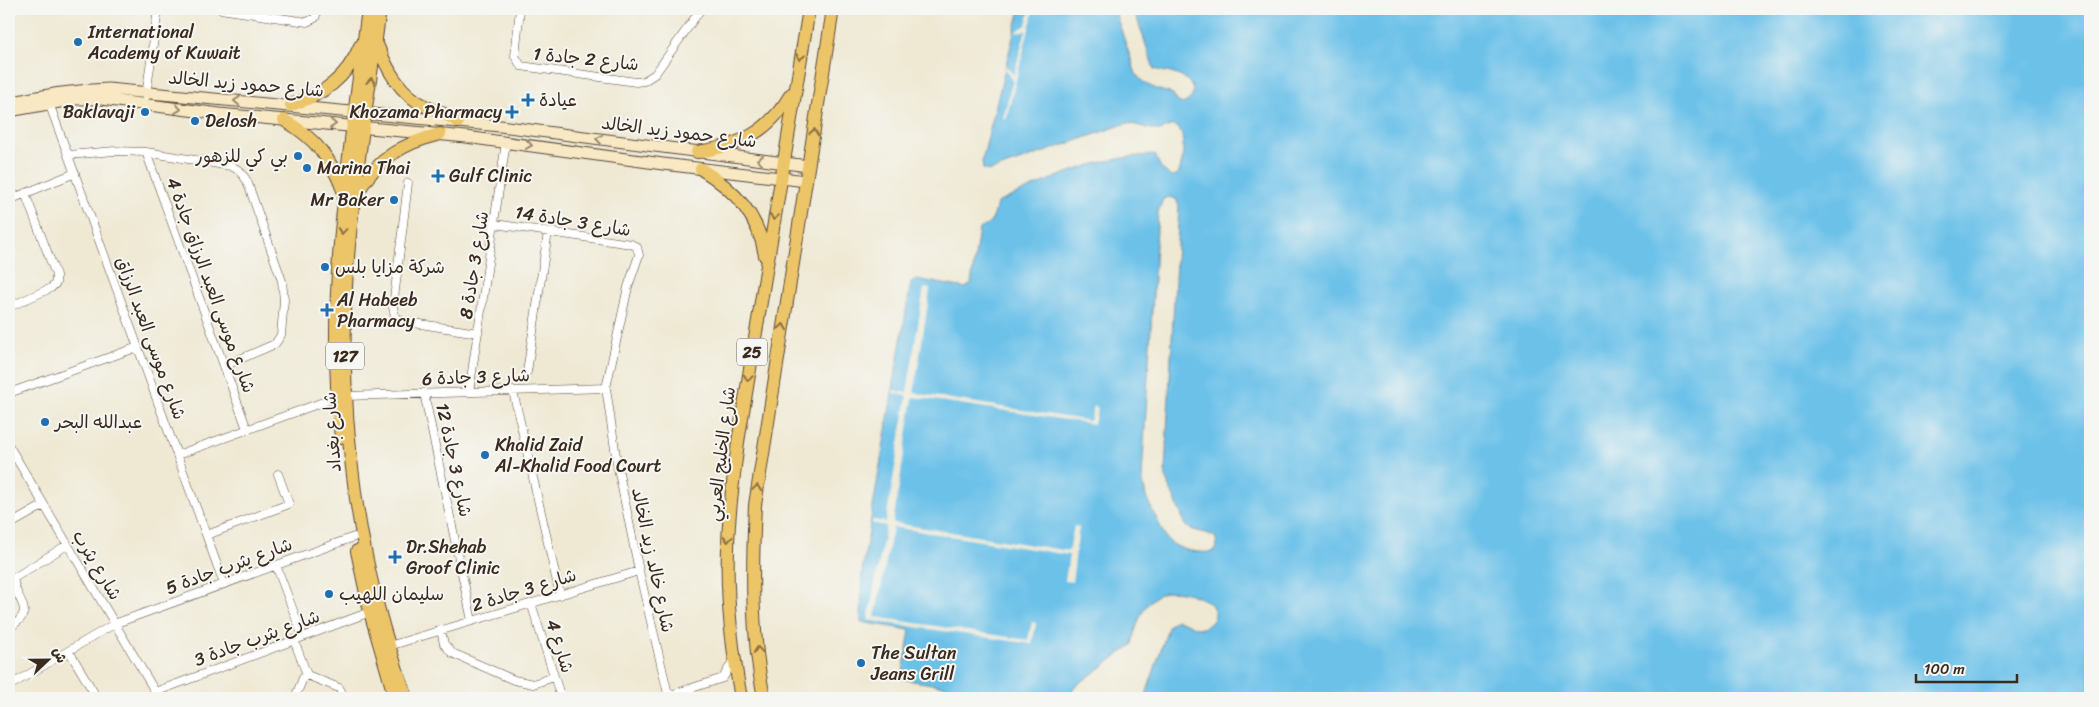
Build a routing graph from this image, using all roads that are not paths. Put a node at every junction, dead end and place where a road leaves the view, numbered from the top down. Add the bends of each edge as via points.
1 (158, 9) edge
2 (220, 9) edge
3 (318, 9) edge
4 (368, 9) edge
5 (380, 9) edge
6 (520, 9) edge
7 (701, 9) edge
8 (833, 9) edge
9 (808, 13) edge
10 (365, 32) junction
11 (376, 41) junction
12 (795, 87) junction
13 (147, 93) junction
14 (9, 103) edge
15 (49, 103) junction
16 (145, 105) junction
17 (291, 106) junction
18 (9, 111) edge
19 (361, 111) junction
20 (284, 120) junction
21 (458, 122) junction
22 (359, 126) junction
23 (440, 134) junction
24 (506, 142) junction
25 (146, 152) junction
26 (697, 152) junction
27 (68, 155) junction
28 (782, 163) junction
29 (808, 166) junction
30 (701, 169) junction
31 (75, 173) junction
32 (781, 178) junction
33 (806, 181) junction
34 (408, 183) dead end
35 (25, 193) junction
36 (350, 197) junction
37 (9, 200) edge
38 (495, 224) junction
39 (548, 232) junction
40 (639, 255) joint
41 (766, 266) junction
42 (9, 307) edge
43 (478, 333) junction
44 (138, 347) junction
45 (224, 366) junction
46 (527, 372) dead end
47 (606, 388) junction
48 (513, 391) junction
49 (469, 392) junction
50 (9, 393) edge
51 (424, 394) junction
52 (342, 396) junction
53 (247, 428) junction
54 (9, 446) edge
55 (177, 455) junction
56 (278, 474) dead end
57 (44, 505) junction
58 (9, 525) edge
59 (207, 535) junction
60 (354, 537) junction
61 (68, 545) junction
62 (276, 565) junction
63 (639, 571) junction
64 (224, 584) junction
65 (560, 595) junction
66 (531, 603) junction
67 (370, 612) junction
68 (472, 621) junction
69 (114, 624) junction
70 (9, 628) edge
71 (441, 630) junction
72 (304, 637) junction
73 (294, 640) junction
74 (390, 646) junction
75 (69, 651) junction
76 (734, 660) junction
77 (307, 675) junction
78 (554, 677) junction
79 (390, 680) junction
80 (9, 686) edge
81 (157, 695) edge
82 (405, 696) edge
83 (97, 698) edge
84 (295, 698) edge
85 (341, 698) edge
86 (390, 698) edge
87 (561, 698) edge
88 (666, 698) edge
89 (741, 698) edge
90 (764, 698) edge

1 - 13 street
2 - 3 street via 307,22 315,18
4 - 10 main road, شارع بغداد / 127
5 - 11 main road, شارع بغداد / 127
6 - 7 street, شارع 2 جادة 1 via 515,56 521,66 640,82 655,74
29 -> 8 main road, 25
9 -> 12 main road, شارع الخليج العربي / 25
10 - 17 main road via 353,60 337,81 318,95
10 - 19 main road, شارع بغداد / 127
19 -> 11 main road, شارع بغداد / 127
11 - 21 main road via 391,76 408,94 420,104 447,114
12 - 26 main road via 782,108 745,140 722,149
12 - 28 main road, شارع الخليج العربي / 25
13 - 14 main road, شارع حمود زيد الخالد via 78,90
13 - 16 street
17 -> 13 main road, شارع حمود زيد الخالد
15 - 16 main road, شارع حمود زيد الخالد via 101,99
15 - 18 main road, شارع حمود زيد الخالد
15 - 27 street, شارع موسى العبد الرزاق
16 -> 20 main road, شارع حمود زيد الخالد
17 - 19 main road, شارع حمود زيد الخالد
19 - 21 main road, شارع حمود زيد الخالد
19 - 22 main road, شارع بغداد / 127
20 -> 22 main road, شارع حمود زيد الخالد
20 - 36 main road via 307,134 322,150
26 -> 21 main road, شارع حمود زيد الخالد
22 - 23 main road, شارع حمود زيد الخالد
22 - 36 main road, شارع بغداد / 127
23 - 24 main road, شارع حمود زيد الخالد
23 - 36 main road via 417,140 391,154
24 -> 30 main road, شارع حمود زيد الخالد
24 - 38 street, شارع 3 جادة 8
25 - 27 street
25 - 45 street, شارع موسى العبد الرزاق جادة 4
25 - 45 street via 231,166 240,171 247,181 282,281 281,335 276,344
28 -> 26 main road, شارع حمود زيد الخالد
27 - 31 street, شارع موسى العبد الرزاق
28 - 29 main road, شارع حمود زيد الخالد
28 - 32 main road, شارع الخليج العربي / 25
29 - 33 main road, 25
30 - 32 main road, شارع حمود زيد الخالد
30 - 41 main road via 722,182 745,205 763,242
31 - 35 street
31 - 44 street, شارع موسى العبد الرزاق
32 - 33 main road, شارع حمود زيد الخالد
32 -> 41 main road, شارع الخليج العربي / 25
90 -> 33 main road, 25 via 753,584 755,505
34 - 43 street via 393,307 395,316 401,321
35 - 37 street
35 - 42 street via 56,275 56,283
36 - 52 main road, شارع بغداد / 127 via 337,302
38 - 39 street, شارع 3 جادة 14
38 - 43 street, شارع 3 جادة 8
39 - 40 street, شارع 3 جادة 14 via 631,244 637,247
39 - 46 street
40 - 47 street, شارع خالد زيد الخالد via 628,286
41 -> 76 main road, شارع الخليج العربي / 25 via 738,442 728,548
43 - 49 street, شارع 3 جادة 8
44 - 50 street
44 - 55 street, شارع موسى العبد الرزاق
45 - 53 street, شارع موسى العبد الرزاق جادة 4
47 - 48 street, شارع 3 جادة 6
47 - 63 street, شارع خالد زيد الخالد
48 - 49 street, شارع 3 جادة 6
48 - 65 street
49 - 51 street, شارع 3 جادة 6
51 - 52 street, شارع 3 جادة 6
51 - 68 street, شارع 3 جادة 12
52 - 53 street, شارع 3 جادة 6
52 - 60 main road, شارع بغداد / 127
52 - 74 main road, شارع بغداد / 127 via 358,511
53 - 55 street, شارع 3 جادة 6
54 - 57 street, شارع يثرب
55 - 59 street, شارع موسى العبد الرزاق
56 - 59 street via 289,504
57 - 58 street
57 - 61 street, شارع يثرب
59 - 64 street, شارع موسى العبد الرزاق
60 - 62 street, شارع يثرب جادة 5
60 - 67 main road, شارع بغداد / 127
61 - 69 street, شارع يثرب
61 - 70 street via 14,578 25,606 24,615
62 - 64 street, شارع يثرب جادة 5
62 - 72 street
63 - 65 street, شارع 3 جادة 2
63 - 88 street, شارع خالد زيد الخالد
64 - 69 street, شارع يثرب جادة 5
65 - 66 street, شارع 3 جادة 2
66 - 68 street, شارع 3 جادة 2
66 - 78 street, شارع 4
67 - 72 street, شارع يثرب جادة 3
67 - 79 main road, شارع بغداد / 127
68 - 71 street, شارع 3 جادة 2
69 - 75 street, شارع يثرب جادة 5
69 - 81 street, شارع يثرب
71 - 74 street, شارع 3 جادة 2
71 - 78 street via 444,644 452,652 514,680 533,684
72 - 73 street, شارع يثرب جادة 3
73 - 77 street
73 - 81 street, شارع يثرب جادة 3
74 - 82 main road, شارع بغداد / 127
75 - 80 street, شارع يثرب جادة 5
75 - 83 street
76 - 88 street via 723,678
76 - 89 main road, شارع الخليج العربي / 25
77 - 84 street
77 - 85 street via 339,688
78 - 87 street, شارع 4
79 - 82 main road, شارع بغداد / 127
79 - 86 main road

